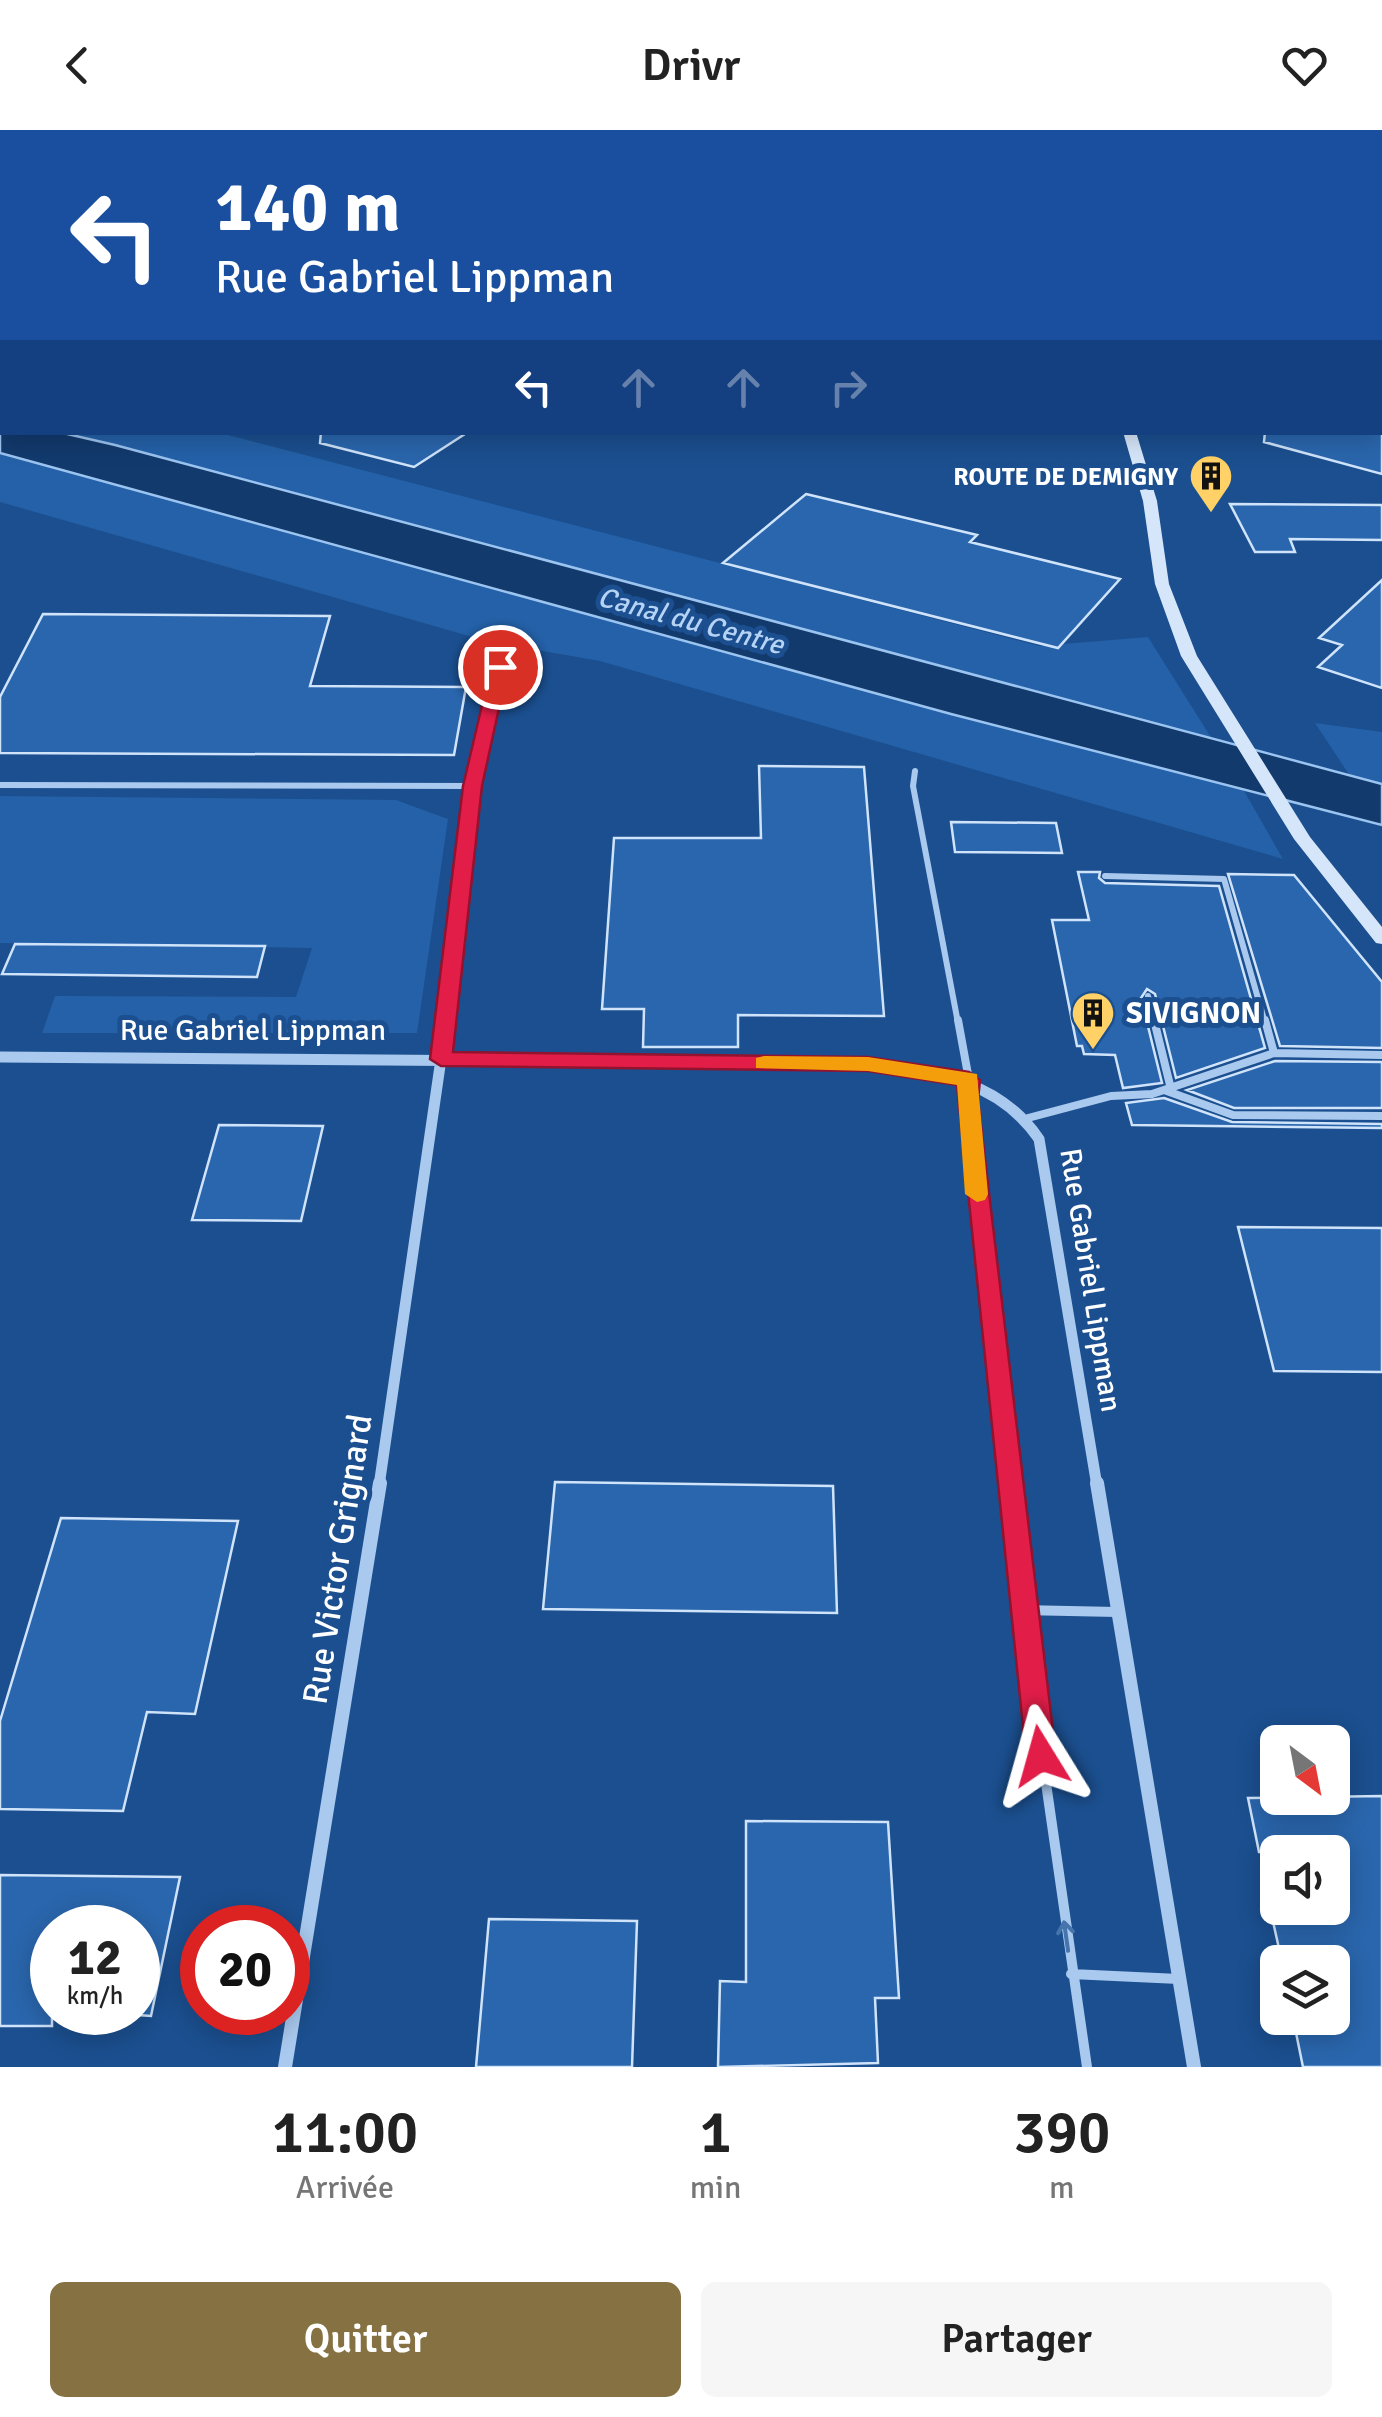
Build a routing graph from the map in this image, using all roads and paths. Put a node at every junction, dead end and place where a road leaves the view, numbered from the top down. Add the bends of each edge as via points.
1 (1130, 435) edge
2 (500, 667) dead end
3 (914, 771) dead end
4 (0, 785) edge
5 (472, 786) junction
6 (1105, 876) dead end
7 (1382, 938) edge
8 (1148, 996) dead end
9 (1274, 1053) junction
10 (1382, 1055) edge
11 (0, 1057) edge
12 (441, 1059) junction
13 (969, 1080) junction
14 (1169, 1090) junction
15 (1382, 1116) edge
16 (1028, 1118) junction
17 (1022, 1610) junction
18 (1117, 1612) junction
19 (1071, 1974) junction
20 (1179, 1980) junction
21 (285, 2067) edge
22 (1087, 2067) edge
23 (1194, 2067) edge

1 - 7 main road via 1150,501 1162,584 1188,656 1304,839
2 - 5 lane
3 - 13 lane
4 - 5 lane
5 - 12 lane
6 - 9 lane via 1224,880
8 - 14 lane
9 - 10 lane
9 - 14 lane
11 - 12 street, Rue Gabriel Lippman
12 - 13 street, Rue Gabriel Lippman via 868,1064
12 - 21 street, Rue Victor Grignard
13 - 16 street, Rue Gabriel Lippman via 1011,1101
13 - 17 lane
14 - 15 lane via 1233,1114
14 - 16 lane via 1111,1096
16 - 18 street, Rue Gabriel Lippman via 1040,1139
17 - 18 lane
19 -> 17 lane
18 - 20 street, Rue Gabriel Lippman
19 - 20 lane
19 - 22 lane
20 - 23 street, Rue Gabriel Lippman

